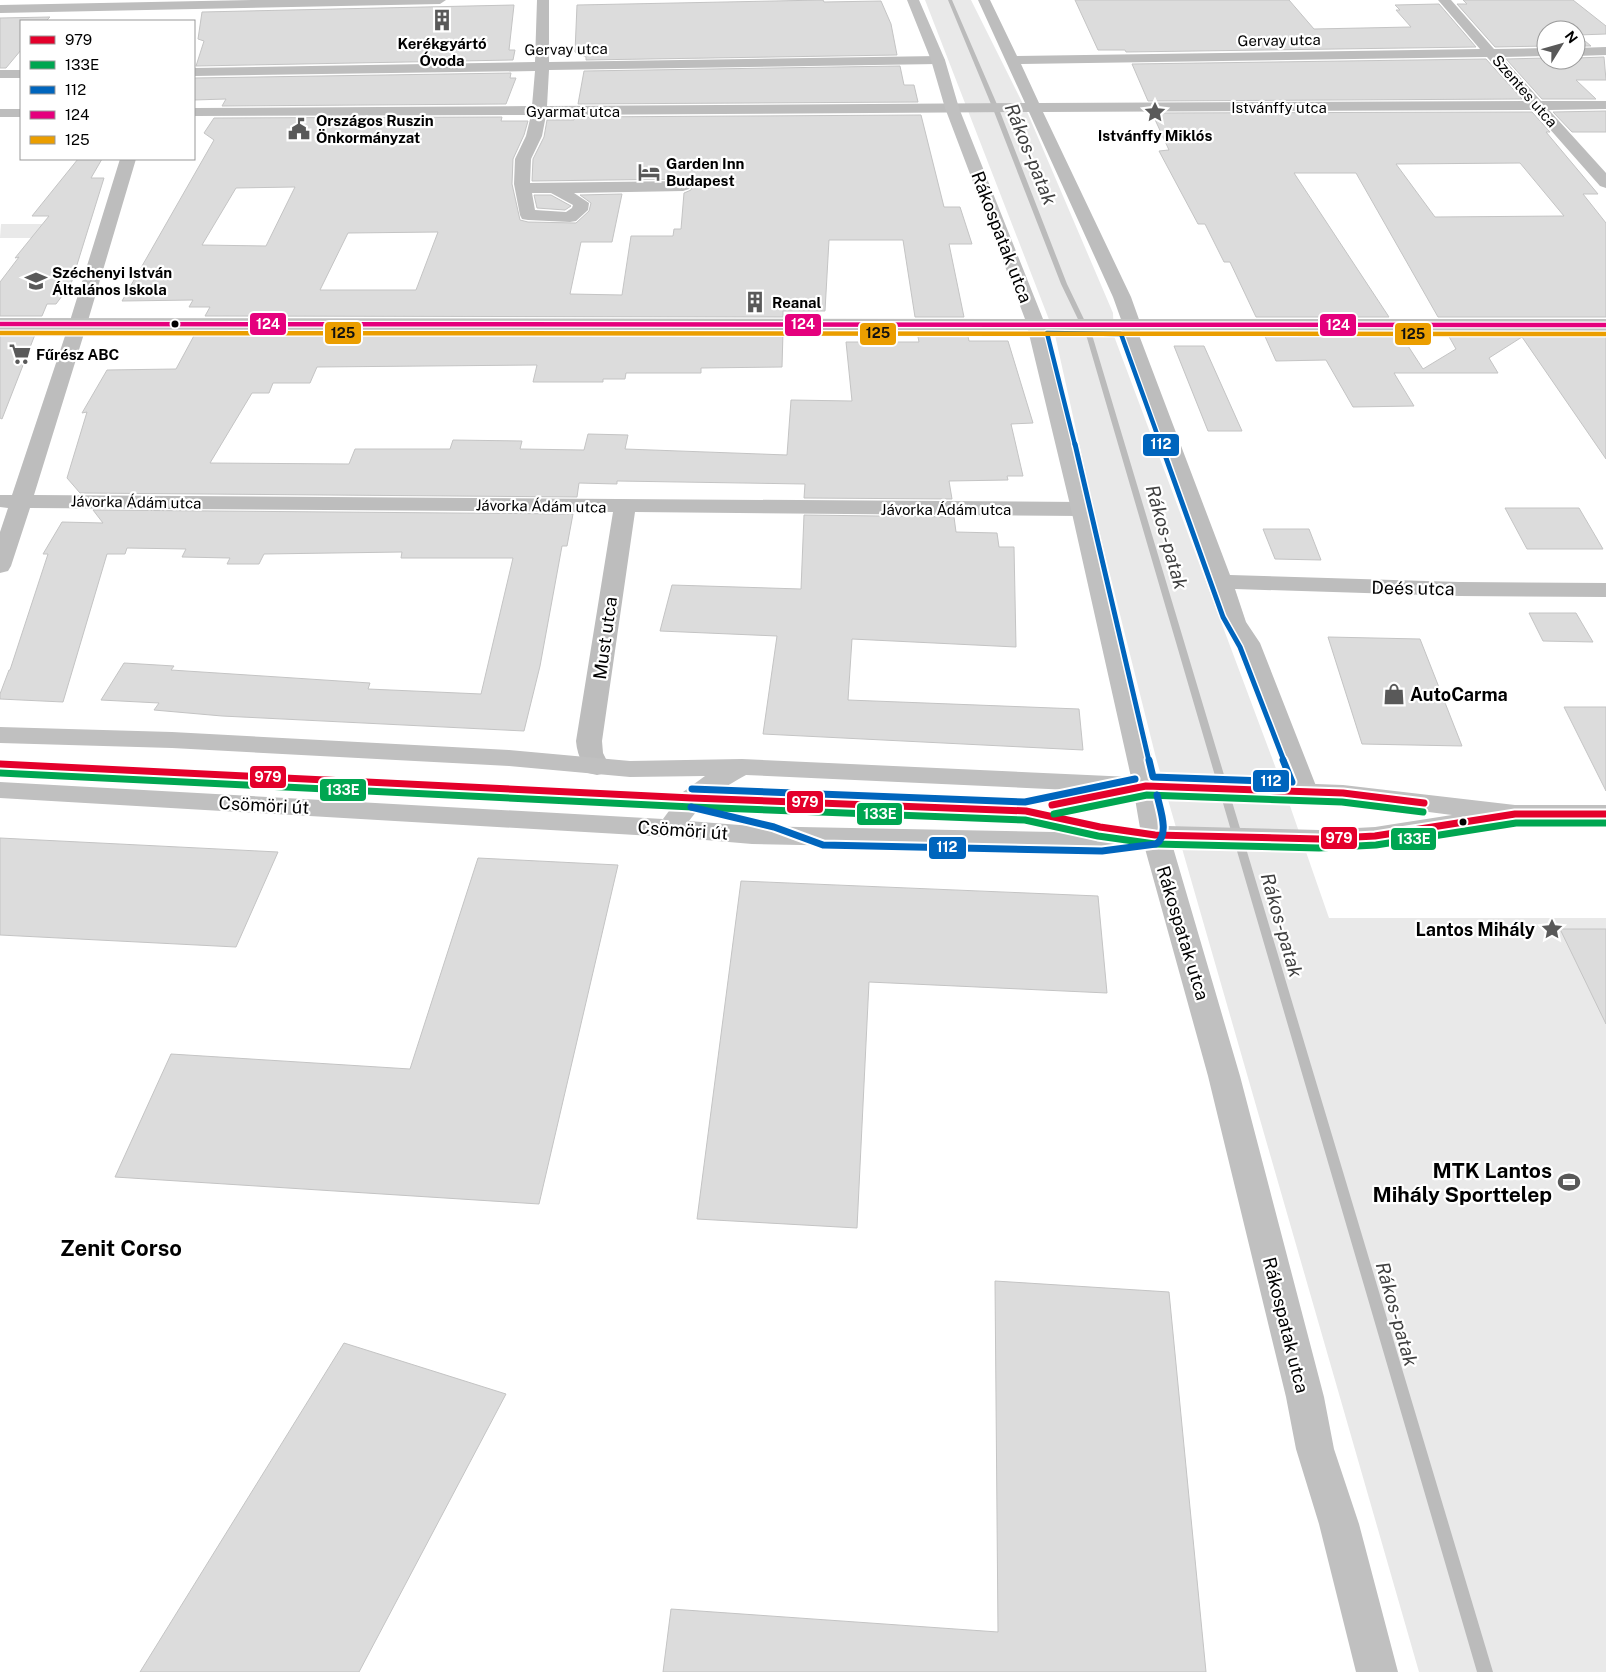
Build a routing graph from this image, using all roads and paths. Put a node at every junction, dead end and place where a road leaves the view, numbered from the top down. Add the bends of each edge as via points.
1 (440, 0) edge
2 (543, 0) edge
3 (912, 0) edge
4 (984, 0) edge
5 (1444, 0) edge
6 (175, 2) edge
7 (0, 9) edge
8 (170, 20) edge
9 (1606, 51) edge
10 (1536, 52) edge
11 (1586, 52) edge
12 (1491, 53) junction
13 (938, 60) junction
14 (1013, 60) junction
15 (542, 66) junction
16 (195, 72) edge
17 (0, 74) edge
18 (20, 74) edge
19 (1606, 105) edge
20 (1538, 106) junction
21 (952, 108) junction
22 (1034, 108) junction
23 (539, 111) junction
24 (195, 112) edge
25 (0, 113) edge
26 (20, 113) edge
27 (128, 160) edge
28 (1606, 183) edge
29 (683, 186) dead end
30 (523, 188) junction
31 (554, 188) junction
32 (0, 324) edge
33 (78, 324) junction
34 (1036, 324) junction
35 (1122, 325) junction
36 (1606, 325) edge
37 (10, 501) edge
38 (625, 506) junction
39 (1082, 509) junction
40 (0, 566) edge
41 (1221, 582) junction
42 (1606, 590) edge
43 (0, 735) edge
44 (597, 767) junction
45 (742, 767) junction
46 (656, 770) junction
47 (1146, 786) junction
48 (0, 790) edge
49 (1305, 791) junction
50 (1515, 814) junction
51 (1606, 814) edge
52 (670, 828) junction
53 (1155, 835) junction
54 (1377, 1672) edge

1 - 6 street
2 - 15 street
3 - 13 street, Rákospatak utca
4 - 14 street
5 - 12 street, Szentes utca
6 - 7 street
6 - 8 street
9 - 11 street
10 - 12 street, Gervay utca
12 - 14 street, Gervay utca
12 - 20 street, Szentes utca
13 - 15 street, Gervay utca
13 - 21 street, Rákospatak utca
14 - 22 street
15 - 16 street, Gervay utca
15 - 23 street
17 - 18 street
19 - 20 street, Istvánffy utca
20 - 22 street, Istvánffy utca
20 - 28 street, Szentes utca
21 - 22 street, Istvánffy utca
21 - 23 street, Gyarmat utca
21 - 34 street, Rákospatak utca
22 - 35 street via 1122,297
23 - 24 street, Gyarmat utca
23 - 30 street via 534,136 523,159
25 - 26 street
27 - 33 street
29 - 31 street
30 - 31 street
30 - 31 street via 528,215 570,217 580,210 580,203
32 - 33 street
33 - 34 street
33 - 37 street
34 - 35 street
34 - 39 street, Rákospatak utca
35 - 36 street
35 - 41 street via 1130,335
37 - 38 street, Jávorka Ádám utca
37 - 40 street
38 - 39 street, Jávorka Ádám utca
38 - 44 street, Must utca via 589,741 590,754
39 - 47 street, Rákospatak utca
41 - 42 street, Deés utca
41 - 49 street
43 - 44 street, Csömöri út via 172,740 509,758
44 - 46 street, Csömöri út
45 - 46 street, Csömöri út
45 - 47 street, Csömöri út
45 - 52 street via 692,798
46 - 52 street via 670,781 674,789
47 - 49 street, Csömöri út
47 - 53 street, Rákospatak utca
48 - 52 street, Csömöri út
49 - 50 street, Csömöri út
50 - 51 street, Csömöri út
50 - 53 street, Csömöri út via 1375,836 1319,839
52 - 53 street, Csömöri út via 752,835 1102,842
53 - 54 street, Rákospatak utca via 1224,1076 1315,1449 1340,1524

